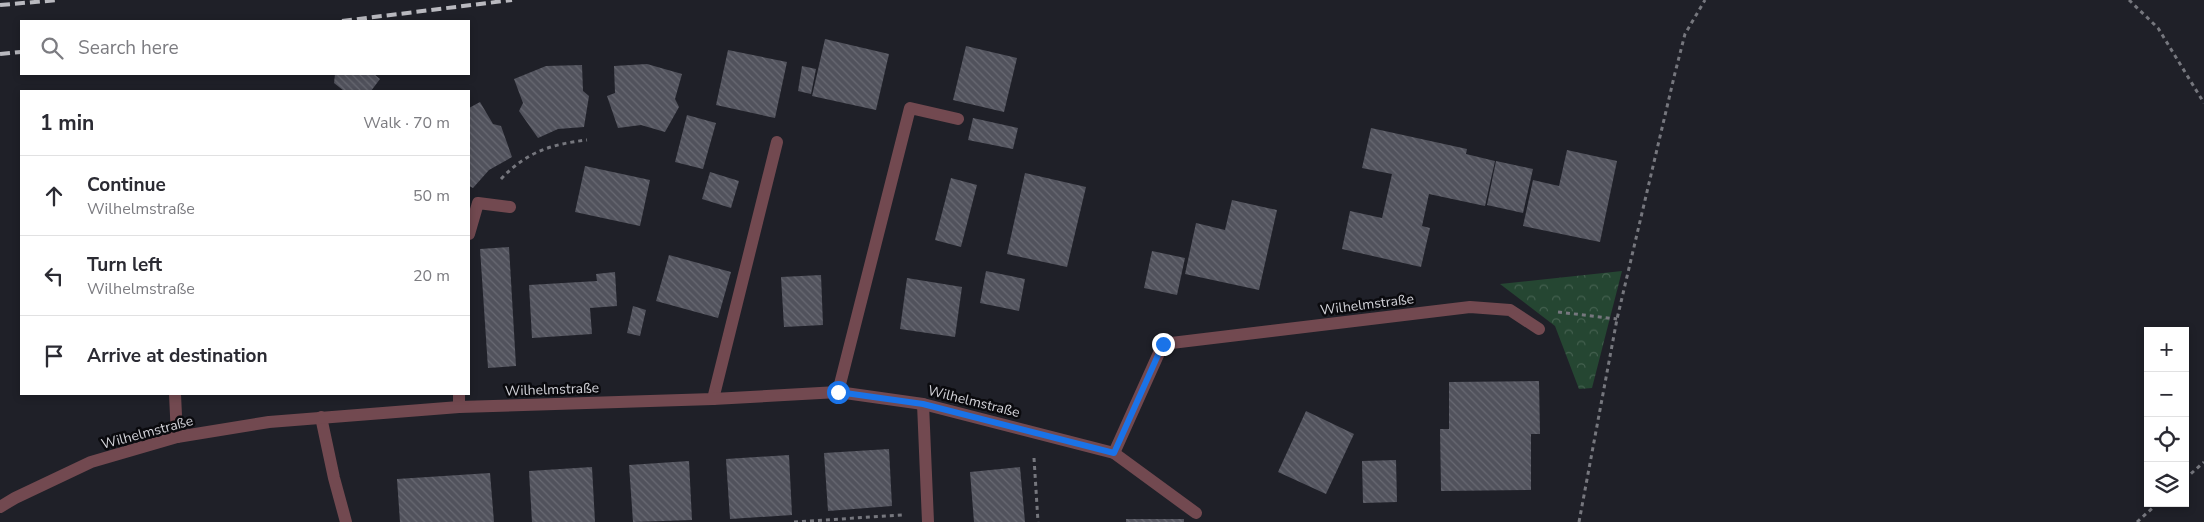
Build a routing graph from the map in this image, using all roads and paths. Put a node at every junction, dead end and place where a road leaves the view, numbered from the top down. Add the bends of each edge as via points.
1 (1705, 0) edge
2 (2128, 0) edge
3 (2204, 104) edge
4 (958, 119) dead end
5 (587, 140) dead end
6 (777, 142) dead end
7 (478, 204) junction
8 (510, 207) dead end
9 (470, 231) edge
10 (1617, 319) junction
11 (1538, 329) joint
12 (838, 392) junction
13 (175, 395) edge
14 (459, 395) edge
15 (713, 399) junction
16 (923, 404) junction
17 (459, 407) junction
18 (321, 417) junction
19 (1032, 431) junction
20 (177, 437) junction
21 (1114, 453) junction
22 (2204, 462) edge
23 (2189, 475) edge
24 (0, 506) edge
25 (2154, 507) edge
26 (1196, 513) dead end
27 (928, 518) edge
28 (346, 522) edge
29 (794, 522) edge
30 (1038, 522) edge
31 (1578, 522) edge
32 (2137, 522) edge

1 - 10 path via 1683,42
2 - 3 path via 2158,28
4 - 12 street via 910,108
5 - 7 path via 561,143 535,153 511,168
6 - 15 street
7 - 8 street
7 - 9 street
10 - 11 path via 1552,311
10 - 31 path
11 - 21 street, Wilhelmstraße via 1510,310 1470,307 1163,344
12 - 15 street, Wilhelmstraße
12 - 16 street, Wilhelmstraße
13 - 20 street
14 - 17 street
15 - 17 street, Wilhelmstraße
16 - 19 street, Wilhelmstraße
16 - 27 street
17 - 18 street, Wilhelmstraße
18 - 20 street, Wilhelmstraße
18 - 28 street
19 - 21 street, Wilhelmstraße
19 - 30 path
20 - 24 street, Wilhelmstraße via 92,462
21 - 26 street, Wilhelmstraße
22 - 23 path
25 - 32 path
27 - 29 path

